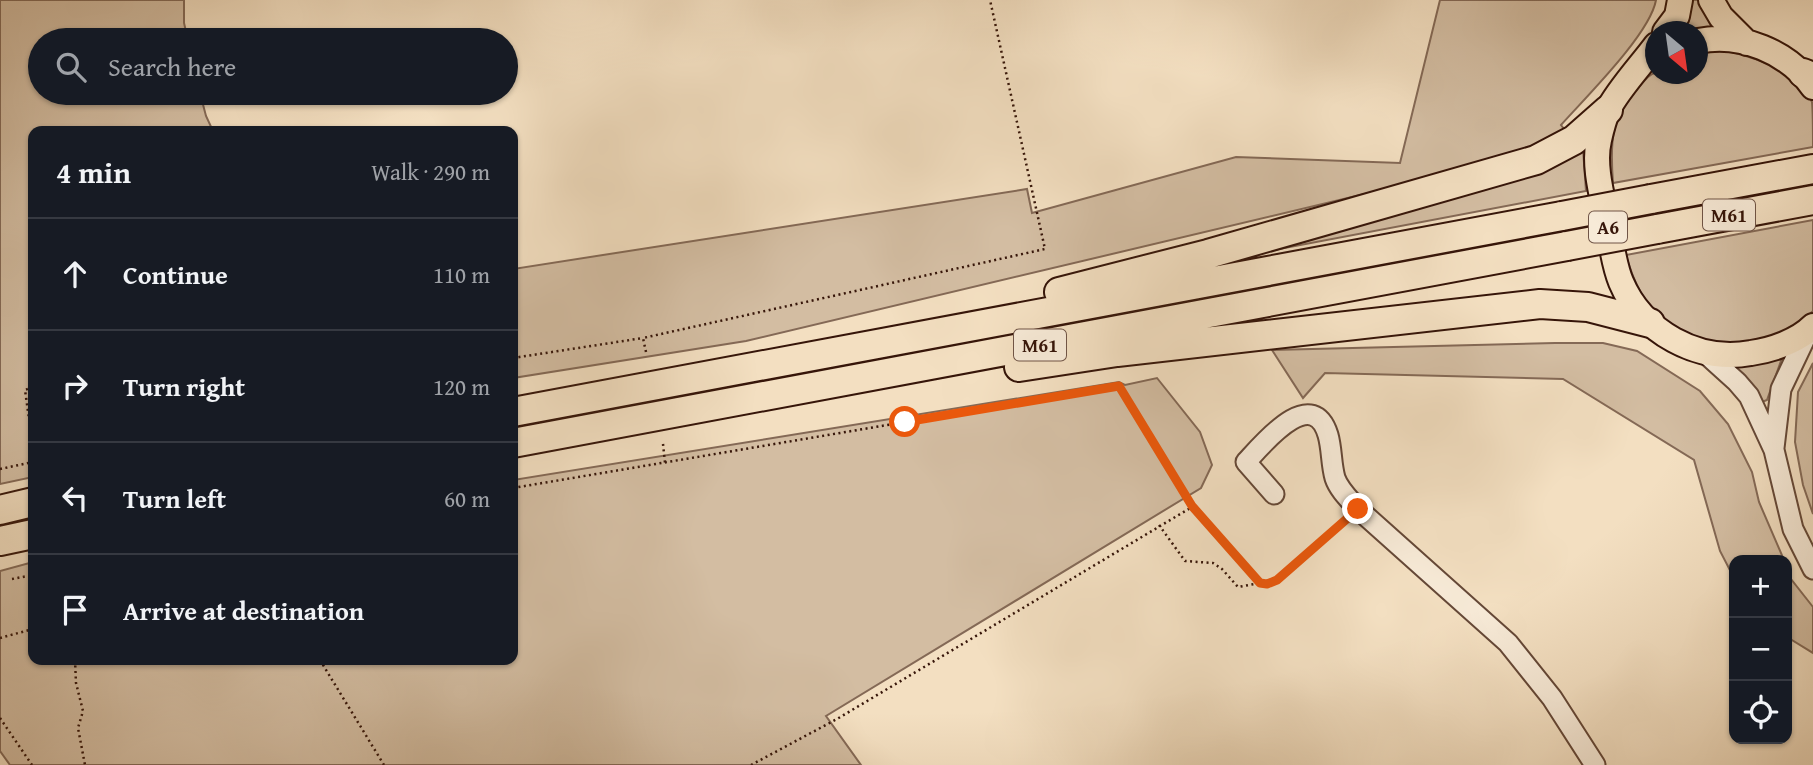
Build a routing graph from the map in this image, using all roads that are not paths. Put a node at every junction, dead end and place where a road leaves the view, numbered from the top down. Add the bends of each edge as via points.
1 (1680, 0) edge
2 (1711, 0) edge
3 (1673, 21) edge
4 (1708, 40) edge
5 (1747, 43) junction
6 (1645, 65) edge
7 (1810, 79) edge
8 (1608, 110) junction
9 (1805, 170) edge
10 (1807, 201) edge
11 (1650, 323) junction
12 (1811, 328) edge
13 (1706, 354) junction
14 (813, 356) junction
15 (731, 402) junction
16 (518, 411) edge
17 (518, 442) edge
18 (1774, 450) junction
19 (1274, 494) dead end
20 (28, 503) edge
21 (0, 510) edge
22 (28, 535) edge
23 (0, 541) edge
24 (1813, 569) edge
25 (1595, 765) edge

1 - 3 main road
2 - 5 main road
4 - 5 main road
5 - 7 main road via 1779,55
6 - 8 main road, A6
8 - 11 main road, A6 via 1598,144 1603,202 1620,281
8 - 14 highway, M61 via 1574,140 1536,160 1208,254
9 - 14 highway, M61, bridge
10 - 15 highway, M61, bridge
11 - 13 main road, A6 via 1680,344
11 - 15 highway, M61 via 1588,306 1540,304
12 - 13 main road, A6 via 1762,351
12 - 18 street via 1782,389
13 - 18 street via 1749,396
14 - 16 highway, M61
15 - 17 highway, M61
18 - 24 street via 1793,529
19 - 25 street via 1246,462 1287,420 1313,416 1327,433 1336,480 1358,509 1508,643 1552,698
20 - 21 highway
22 - 23 highway

